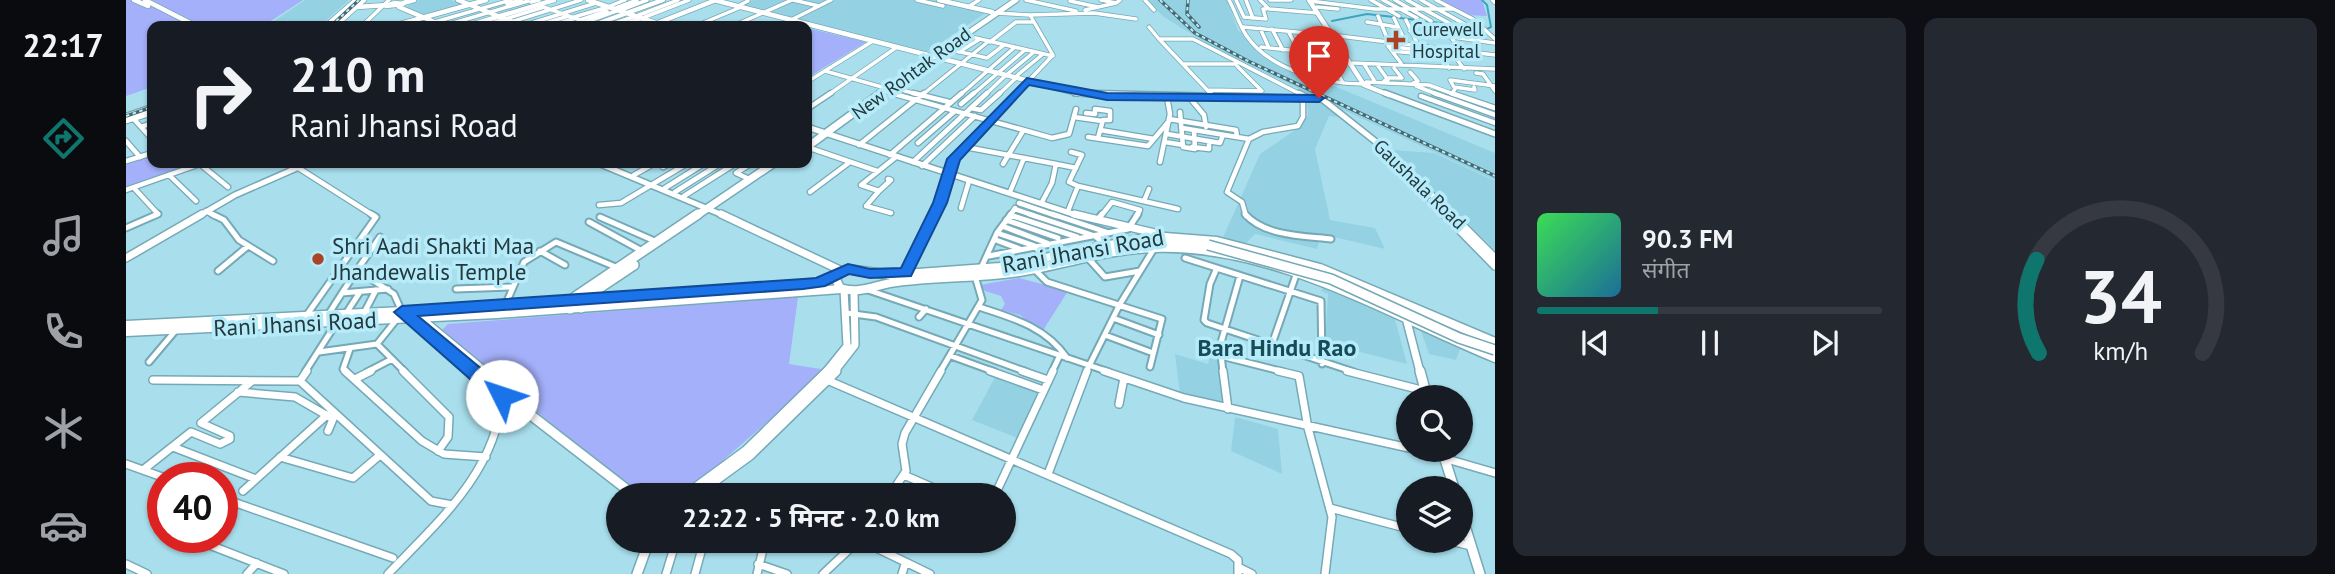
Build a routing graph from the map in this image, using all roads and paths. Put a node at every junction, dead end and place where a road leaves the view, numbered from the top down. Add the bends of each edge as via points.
1 (134, 0) edge
2 (145, 0) edge
3 (356, 0) edge
4 (364, 0) edge
5 (414, 0) edge
6 (458, 0) edge
7 (488, 0) edge
8 (501, 0) edge
9 (511, 0) edge
10 (554, 0) edge
11 (570, 0) edge
12 (581, 0) edge
13 (588, 0) edge
14 (625, 0) edge
15 (637, 0) edge
16 (647, 0) edge
17 (663, 0) edge
18 (678, 0) edge
19 (689, 0) edge
20 (718, 0) edge
21 (793, 0) edge
22 (831, 0) edge
23 (917, 0) edge
24 (939, 0) edge
25 (979, 0) edge
26 (1010, 0) edge
27 (1016, 0) edge
28 (1026, 0) edge
29 (1062, 0) edge
30 (1101, 0) edge
31 (1139, 0) edge
32 (1229, 0) edge
33 (1236, 0) edge
34 (1244, 0) edge
35 (1271, 0) edge
36 (1278, 0) edge
37 (1359, 0) edge
38 (1371, 0) edge
39 (1382, 0) edge
40 (1395, 0) edge
41 (1408, 0) edge
42 (1421, 0) edge
43 (1436, 0) edge
44 (528, 1) edge
45 (748, 1) edge
46 (951, 1) edge
47 (1037, 1) edge
48 (1070, 1) edge
49 (1118, 1) edge
50 (1146, 1) edge
51 (1259, 1) edge
52 (1292, 1) edge
53 (599, 2) edge
54 (1313, 2) edge
55 (386, 4) edge
56 (401, 5) junction
57 (819, 6) junction
58 (943, 6) dead end
59 (1369, 6) junction
60 (357, 7) junction
61 (546, 7) edge
62 (740, 7) junction
63 (968, 7) junction
64 (1100, 7) junction
65 (615, 8) junction
66 (1061, 8) junction
67 (1386, 8) junction
68 (1398, 8) junction
69 (1411, 8) junction
70 (1423, 8) junction
71 (1437, 8) junction
72 (1269, 9) junction
73 (1338, 9) dead end
74 (1453, 9) junction
75 (483, 10) junction
76 (1154, 10) dead end
77 (1277, 10) junction
78 (1298, 12) junction
79 (562, 13) junction
80 (629, 13) junction
81 (763, 13) junction
82 (993, 13) junction
83 (1318, 13) junction
84 (1030, 15) junction
85 (1301, 16) dead end
86 (1378, 16) dead end
87 (1399, 16) dead end
88 (572, 17) junction
89 (642, 17) junction
90 (1254, 18) junction
91 (1279, 18) dead end
92 (1394, 18) dead end
93 (1417, 18) dead end
94 (1136, 19) dead end
95 (791, 20) junction
96 (1406, 20) dead end
97 (174, 21) edge
98 (186, 21) edge
99 (332, 21) edge
100 (341, 21) edge
101 (367, 21) edge
102 (431, 21) edge
103 (442, 21) edge
104 (442, 21) edge
105 (442, 21) edge
106 (463, 21) edge
107 (472, 21) edge
108 (509, 21) edge
109 (518, 21) edge
110 (518, 21) edge
111 (524, 21) edge
112 (556, 21) edge
113 (559, 21) edge
114 (562, 21) edge
115 (582, 21) edge
116 (591, 21) edge
117 (595, 21) edge
118 (626, 21) edge
119 (631, 21) edge
120 (637, 21) edge
121 (653, 21) edge
122 (668, 21) edge
123 (708, 21) edge
124 (745, 21) edge
125 (795, 21) edge
126 (1431, 21) dead end
127 (1034, 22) junction
128 (1367, 22) dead end
129 (1372, 23) junction
130 (1449, 23) dead end
131 (812, 25) edge
132 (1468, 26) dead end
133 (1149, 27) dead end
134 (1243, 27) junction
135 (1382, 27) junction
136 (1444, 27) dead end
137 (1260, 28) junction
138 (1374, 28) dead end
139 (1031, 29) dead end
140 (1038, 29) junction
141 (1272, 29) junction
142 (1399, 29) junction
143 (1485, 30) junction
144 (1287, 31) junction
145 (1410, 31) junction
146 (1495, 31) edge
147 (1303, 32) junction
148 (963, 35) junction
149 (1333, 35) junction
150 (1451, 36) junction
151 (980, 39) junction
152 (1159, 39) junction
153 (873, 41) junction
154 (989, 41) junction
155 (1384, 41) junction
156 (1495, 41) edge
157 (952, 42) junction
158 (1405, 42) junction
159 (1004, 45) junction
160 (967, 46) junction
161 (1388, 46) junction
162 (897, 47) junction
163 (1015, 47) junction
164 (1259, 47) junction
165 (1436, 47) junction
166 (943, 48) junction
167 (1269, 48) junction
168 (978, 49) junction
169 (1450, 49) junction
170 (1024, 50) junction
171 (1283, 50) junction
172 (1417, 50) junction
173 (1392, 51) junction
174 (1461, 51) junction
175 (959, 52) junction
176 (1034, 52) junction
177 (1300, 52) junction
178 (1314, 53) junction
179 (1440, 53) junction
180 (1043, 54) junction
181 (930, 55) junction
182 (970, 55) junction
183 (1330, 55) junction
184 (1495, 55) edge
185 (1053, 56) junction
186 (1345, 56) junction
187 (1234, 63) junction
188 (1353, 63) junction
189 (1402, 63) junction
190 (958, 64) junction
191 (1182, 64) junction
192 (1364, 64) dead end
193 (1378, 66) dead end
194 (1394, 68) dead end
195 (1449, 68) junction
196 (1464, 69) junction
197 (1495, 69) edge
198 (1457, 70) junction
199 (825, 71) junction
200 (985, 71) junction
201 (1311, 73) dead end
202 (996, 74) junction
203 (1450, 74) dead end
204 (1422, 75) dead end
205 (1005, 76) junction
206 (1015, 78) junction
207 (1386, 78) junction
208 (812, 79) edge
209 (850, 79) junction
210 (1399, 79) junction
211 (1374, 80) junction
212 (1454, 80) junction
213 (1331, 81) junction
214 (1027, 82) junction
215 (1366, 82) junction
216 (1464, 82) junction
217 (1343, 83) junction
218 (1409, 84) junction
219 (1421, 85) junction
220 (886, 88) junction
221 (1494, 88) edge
222 (1207, 90) junction
223 (1262, 91) junction
224 (1428, 91) junction
225 (920, 94) junction
226 (1421, 96) junction
227 (1167, 97) junction
228 (1189, 97) junction
229 (1214, 97) junction
230 (1268, 98) junction
231 (1306, 98) junction
232 (1414, 98) dead end
233 (915, 99) junction
234 (949, 102) junction
235 (961, 104) dead end
236 (812, 106) edge
237 (944, 107) junction
238 (1495, 107) edge
239 (971, 108) junction
240 (1076, 109) dead end
241 (147, 110) edge
242 (955, 110) junction
243 (1180, 111) dead end
244 (1086, 113) dead end
245 (966, 114) junction
246 (1470, 114) junction
247 (1495, 115) edge
248 (975, 116) junction
249 (128, 117) edge
250 (1074, 117) junction
251 (1462, 117) dead end
252 (1169, 120) junction
253 (990, 121) junction
254 (1102, 121) junction
255 (1181, 121) junction
256 (1495, 123) edge
257 (147, 125) edge
258 (1206, 125) junction
259 (141, 127) junction
260 (1182, 128) junction
261 (812, 129) edge
262 (1100, 130) junction
263 (1194, 130) junction
264 (1023, 131) junction
265 (147, 132) edge
266 (1206, 132) junction
267 (1495, 132) edge
268 (824, 133) junction
269 (1167, 134) junction
270 (1223, 135) junction
271 (1182, 136) junction
272 (1088, 137) dead end
273 (1141, 137) junction
274 (1237, 137) junction
275 (1098, 138) junction
276 (812, 139) edge
277 (1154, 139) junction
278 (1194, 139) junction
279 (1249, 139) junction
280 (126, 141) edge
281 (1208, 141) junction
282 (1165, 142) junction
283 (1376, 142) junction
284 (812, 143) edge
285 (918, 143) dead end
286 (859, 145) junction
287 (1141, 145) junction
288 (1182, 145) junction
289 (964, 147) junction
290 (1195, 147) junction
291 (812, 149) edge
292 (1072, 152) dead end
293 (147, 155) edge
294 (1009, 155) junction
295 (893, 156) junction
296 (140, 157) junction
297 (1024, 158) junction
298 (126, 161) edge
299 (850, 162) junction
300 (913, 162) junction
301 (1160, 162) dead end
302 (1003, 164) dead end
303 (1056, 164) junction
304 (922, 166) junction
305 (189, 168) edge
306 (205, 168) edge
307 (288, 168) edge
308 (288, 168) edge
309 (299, 168) edge
310 (611, 168) edge
311 (617, 168) edge
312 (646, 168) edge
313 (679, 168) edge
314 (697, 168) edge
315 (713, 168) edge
316 (728, 168) edge
317 (744, 168) edge
318 (766, 168) edge
319 (774, 168) edge
320 (1076, 168) junction
321 (183, 170) joint
322 (877, 171) junction
323 (948, 174) junction
324 (169, 175) junction
325 (634, 175) junction
326 (749, 179) junction
327 (888, 179) dead end
328 (969, 181) junction
329 (652, 184) junction
330 (1078, 186) junction
331 (228, 187) dead end
332 (134, 188) junction
333 (665, 188) junction
334 (1149, 188) dead end
335 (126, 190) edge
336 (879, 191) junction
337 (675, 192) junction
338 (810, 192) dead end
339 (1010, 192) junction
340 (684, 196) junction
341 (1023, 196) junction
342 (197, 201) dead end
343 (1144, 201) junction
344 (1042, 202) junction
345 (1019, 203) junction
346 (599, 205) dead end
347 (961, 208) dead end
348 (1015, 209) junction
349 (1178, 209) dead end
350 (711, 210) junction
351 (206, 211) junction
352 (1068, 211) junction
353 (891, 213) dead end
354 (1010, 215) junction
355 (1078, 215) junction
356 (194, 216) junction
357 (600, 217) dead end
358 (1006, 220) junction
359 (1073, 221) junction
360 (1096, 221) junction
361 (589, 222) dead end
362 (1002, 226) junction
363 (1068, 227) junction
364 (126, 228) edge
365 (1128, 229) junction
366 (1063, 233) junction
367 (1109, 233) junction
368 (1163, 234) junction
369 (997, 236) junction
370 (1096, 236) junction
371 (380, 237) dead end
372 (1080, 239) junction
373 (1331, 239) dead end
374 (1059, 240) junction
375 (657, 242) junction
376 (1050, 244) junction
377 (1208, 244) junction
378 (248, 246) junction
379 (1035, 246) junction
380 (1105, 246) junction
381 (993, 247) junction
382 (1155, 247) junction
383 (1020, 249) junction
384 (1124, 249) junction
385 (540, 251) junction
386 (642, 251) junction
387 (1007, 252) junction
388 (1073, 254) junction
389 (126, 255) edge
390 (989, 256) junction
391 (1087, 257) junction
392 (1185, 258) dead end
393 (1495, 258) edge
394 (1045, 259) junction
395 (273, 261) dead end
396 (565, 265) dead end
397 (1495, 265) edge
398 (618, 268) junction
399 (1034, 269) junction
400 (357, 270) junction
401 (1216, 270) junction
402 (218, 271) dead end
403 (864, 271) junction
404 (1140, 271) junction
405 (906, 272) junction
406 (978, 272) junction
407 (838, 274) junction
408 (1296, 275) junction
409 (1241, 276) junction
410 (511, 287) junction
411 (388, 289) junction
412 (456, 289) dead end
413 (865, 289) junction
414 (376, 290) junction
415 (843, 290) junction
416 (1290, 291) junction
417 (360, 292) junction
418 (855, 292) junction
419 (342, 293) junction
420 (582, 304) junction
421 (1120, 304) junction
422 (1405, 304) junction
423 (571, 305) junction
424 (505, 306) junction
425 (979, 307) junction
426 (926, 309) junction
427 (364, 313) junction
428 (850, 313) junction
429 (345, 315) junction
430 (306, 316) junction
431 (328, 316) junction
432 (408, 316) junction
433 (919, 317) dead end
434 (1113, 318) junction
435 (1405, 318) junction
436 (337, 322) junction
437 (970, 324) junction
438 (126, 325) edge
439 (1223, 330) junction
440 (176, 331) junction
441 (126, 332) edge
442 (1105, 335) junction
443 (1159, 335) junction
444 (377, 344) junction
445 (957, 346) junction
446 (1495, 346) edge
447 (1271, 347) junction
448 (350, 349) junction
449 (319, 352) junction
450 (1153, 353) junction
451 (951, 356) junction
452 (1221, 356) junction
453 (1063, 357) junction
454 (1495, 358) edge
455 (392, 359) junction
456 (149, 362) dead end
457 (1322, 364) junction
458 (1089, 365) junction
459 (1150, 366) dead end
460 (1124, 378) junction
461 (355, 379) junction
462 (824, 379) junction
463 (153, 380) dead end
464 (1048, 380) junction
465 (300, 381) junction
466 (252, 382) junction
467 (1396, 385) edge
468 (1424, 385) edge
469 (1043, 390) junction
470 (238, 393) junction
471 (502, 396) junction
472 (514, 402) junction
473 (1119, 404) dead end
474 (1228, 409) junction
475 (327, 415) junction
476 (913, 418) junction
477 (1308, 428) junction
478 (328, 431) dead end
479 (1396, 445) edge
480 (173, 447) junction
481 (438, 451) junction
482 (380, 455) junction
483 (280, 457) junction
484 (486, 457) junction
485 (1011, 459) junction
486 (1466, 462) edge
487 (126, 464) edge
488 (143, 470) junction
489 (147, 471) edge
490 (1495, 473) edge
491 (1048, 474) junction
492 (904, 475) junction
493 (256, 479) junction
494 (618, 483) edge
495 (709, 483) edge
496 (898, 483) edge
497 (922, 483) edge
498 (1001, 483) edge
499 (243, 491) dead end
500 (238, 504) edge
501 (452, 505) junction
502 (1330, 508) junction
503 (1396, 526) edge
504 (231, 553) edge
505 (645, 553) edge
506 (673, 553) edge
507 (701, 553) edge
508 (761, 553) edge
509 (847, 553) edge
510 (883, 553) edge
511 (1473, 553) edge
512 (393, 558) dead end
513 (257, 563) junction
514 (126, 564) edge
515 (758, 564) junction
516 (905, 564) junction
517 (1238, 570) edge
518 (147, 574) edge
519 (247, 574) edge
520 (284, 574) edge
521 (388, 574) edge
522 (637, 574) edge
523 (667, 574) edge
524 (695, 574) edge
525 (757, 574) edge
526 (787, 574) edge
527 (823, 574) edge
528 (902, 574) edge
529 (930, 574) edge
530 (1252, 574) edge
531 (1325, 574) edge
532 (1479, 574) edge

1 - 97 main road
2 - 98 main road
3 - 99 main road
4 - 60 main road
5 - 56 street
6 - 75 street
7 - 75 street
8 - 75 street
9 - 75 street
10 - 61 street
11 - 61 street
12 - 61 street
13 - 53 street
14 - 65 street
15 - 65 street
16 - 65 street
17 - 80 street
18 - 89 street
19 - 89 street
20 - 62 street, Gaushala Road
20 - 122 street
21 - 57 street
21 - 81 street
22 - 57 street
23 - 58 street
24 - 46 street
25 - 63 street
26 - 82 main road, New Rohtak Road
27 - 82 main road, New Rohtak Road
28 - 47 street
29 - 48 street
30 - 49 street
31 - 50 street
32 - 134 street
33 - 90 street via 1243,16
34 - 51 street
34 - 90 street
35 - 36 street
35 - 77 street
36 - 52 street
37 - 59 street
38 - 67 street
39 - 68 street
40 - 69 street
41 - 70 street
42 - 71 street
43 - 74 street
44 - 61 street
44 - 75 street
44 - 75 street
45 - 62 street
46 - 63 street
47 - 66 street
48 - 64 street
48 - 66 street
49 - 64 street
50 - 76 street
51 - 72 street
52 - 78 street
53 - 65 street
53 - 79 street
53 - 88 street
54 - 59 street
54 - 73 street
54 - 83 street
54 - 149 street
55 - 56 street
55 - 60 street
55 - 101 street
56 - 102 street
57 - 95 street
59 - 67 street
60 - 100 main road
61 - 75 street
61 - 79 street
61 - 109 street
61 - 110 street
62 - 81 street, Gaushala Road
62 - 123 street
63 - 82 street
64 - 66 street via 1081,11
65 - 80 street
65 - 88 street
65 - 116 street
67 - 68 street
67 - 87 street
68 - 69 street
68 - 93 street
69 - 70 street
69 - 126 street
70 - 71 street
70 - 130 street
71 - 74 street
71 - 132 street
72 - 77 street
72 - 90 street via 1263,9 1267,18
74 - 143 street
75 - 103 street
75 - 104 street
75 - 105 street
75 - 106 street
75 - 107 street
75 - 108 street
77 - 78 street
77 - 91 street
78 - 83 street
78 - 85 street
79 - 88 street
79 - 111 street
80 - 89 street
80 - 117 street
81 - 95 street, Gaushala Road
81 - 124 street
82 - 84 street
82 - 148 main road, New Rohtak Road
82 - 181 main road, New Rohtak Road
83 - 149 street
84 - 94 street via 1091,13
84 - 127 street
86 - 135 street
88 - 112 street
88 - 113 street
88 - 114 street
88 - 115 street
89 - 118 street
89 - 119 street
89 - 120 street
89 - 121 street
92 - 142 street
95 - 125 street, Gaushala Road
96 - 145 street
127 - 140 street
127 - 154 street via 1016,22
128 - 129 street
129 - 135 street
129 - 138 street
131 - 153 street, Gaushala Road
133 - 152 street
134 - 137 street
134 - 164 street
135 - 142 street
135 - 158 street via 1387,38
136 - 150 street
137 - 141 street
137 - 167 street
139 - 140 street
140 - 185 street
141 - 144 street
141 - 171 street
142 - 158 street
143 - 146 street
143 - 156 street
144 - 147 street
144 - 177 street
145 - 150 street
145 - 172 street
147 - 178 street
147 - 183 street via 1319,35
148 - 151 street
148 - 157 main road, New Rohtak Road
149 - 155 street
149 - 186 street
149 - 188 street
150 - 156 street
150 - 174 street
151 - 154 street
151 - 160 street
152 - 187 street via 1193,39
152 - 191 street
153 - 162 street, Gaushala Road
153 - 199 street
154 - 159 street
154 - 168 street
155 - 158 street
155 - 161 street
157 - 160 street
157 - 166 main road, New Rohtak Road
158 - 172 street
159 - 163 street
159 - 182 street via 987,58
160 - 168 street
160 - 175 street
161 - 172 street
161 - 173 street
162 - 181 street, Gaushala Road
162 - 209 street
163 - 170 street
163 - 200 street
164 - 167 street
164 - 213 street via 1294,70
165 - 169 street
165 - 172 street
165 - 179 street
166 - 175 street
166 - 181 main road, New Rohtak Road
167 - 171 street
168 - 182 street
169 - 174 street
169 - 196 street
170 - 176 street
170 - 202 street
171 - 177 street
172 - 173 street
172 - 179 street
173 - 189 street
174 - 184 street
175 - 182 street
176 - 180 street
176 - 205 street
177 - 178 street
177 - 201 street
178 - 183 street
178 - 213 street
179 - 195 street
180 - 185 street
180 - 206 street
181 - 190 street, Gaushala Road
181 - 220 main road, New Rohtak Road
182 - 190 street
183 - 186 street
183 - 217 street
185 - 214 street
186 - 215 street
187 - 191 street
187 - 223 street
187 - 231 street
188 - 189 street
188 - 215 street
189 - 195 street
190 - 200 street, Gaushala Road
190 - 225 street
191 - 222 street
192 - 211 street
193 - 207 street
194 - 210 street
195 - 198 street
196 - 197 street
196 - 198 street
198 - 216 street
198 - 221 street via 1482,74
199 - 208 street
199 - 209 street
200 - 202 street, Gaushala Road
200 - 234 street
202 - 205 street, Gaushala Road
202 - 235 street
203 - 212 street
204 - 210 street via 1411,73 1417,83
205 - 206 street, Gaushala Road
205 - 239 street
206 - 214 street, Gaushala Road
206 - 239 street via 981,110
207 - 210 street
207 - 211 street
209 - 220 street
209 - 236 street
211 - 215 street
212 - 216 street
212 - 221 street via 1450,79 1453,90
213 - 217 street
214 - 227 street, Gaushala Road via 1089,95
214 - 253 street
215 - 217 street
215 - 218 street
215 - 267 street
216 - 221 street
218 - 219 street
218 - 224 street
219 - 224 street
219 - 238 street
220 - 225 street
220 - 233 street
220 - 268 main road, New Rohtak Road
222 - 223 street
222 - 229 street
223 - 230 street
224 - 226 street
224 - 247 street
225 - 233 street
225 - 234 street
226 - 232 street
226 - 246 street
227 - 228 street, Gaushala Road
227 - 252 street
228 - 229 street, Gaushala Road
228 - 258 street
229 - 230 street, Gaushala Road
230 - 231 street, Gaushala Road
231 - 279 street via 1298,126
231 - 283 street, Gaushala Road via 1327,102
233 - 237 street
233 - 286 street
234 - 237 street
237 - 242 street
237 - 295 street
239 - 245 street
240 - 250 street
241 - 249 main road
242 - 245 street
242 - 285 street
243 - 255 street
244 - 254 street via 1110,111 1110,120
245 - 248 street
245 - 300 street
246 - 251 street
246 - 256 street
248 - 253 street
248 - 304 street
249 - 259 street
250 - 254 street
250 - 264 street via 1069,134 1063,137
252 - 255 street
252 - 269 street
252 - 277 street
253 - 264 street
253 - 289 street
254 - 262 street
255 - 258 street
255 - 260 street
257 - 259 street
258 - 266 street
258 - 274 street via 1236,130
259 - 265 street
260 - 263 street
260 - 271 street
261 - 268 street
262 - 273 street
262 - 275 street
263 - 266 street
263 - 278 street
264 - 294 street
266 - 270 street
266 - 281 street
268 - 276 main road, New Rohtak Road
268 - 284 main road, New Rohtak Road
268 - 286 street
269 - 271 street
269 - 282 street
270 - 274 street
270 - 281 street via 1221,143
271 - 278 street
271 - 288 street
272 - 275 street
273 - 277 street
273 - 287 street
274 - 279 street
275 - 287 street
277 - 287 street via 1148,146
278 - 281 street
278 - 290 street
279 - 373 street via 1227,191 1244,203 1246,216 1277,231
280 - 296 street
281 - 290 street via 1209,149
282 - 288 street
282 - 301 street
283 - 393 street, Gaushala Road
283 - 397 street
286 - 295 street
288 - 290 street
289 - 294 street
289 - 323 street
291 - 299 street
292 - 320 street via 1082,155
293 - 296 street
294 - 297 street
294 - 302 street
295 - 300 street
295 - 322 street
296 - 298 street
297 - 303 street
297 - 339 street
299 - 322 street
299 - 338 street
300 - 304 street
303 - 320 street
303 - 344 street
304 - 323 street
305 - 321 street
306 - 331 street
307 - 351 street
308 - 356 street
309 - 430 street via 376,217
310 - 329 street
311 - 325 street
312 - 325 street
313 - 329 street
314 - 333 street
315 - 337 street
316 - 340 street
317 - 326 street via 736,173
318 - 326 main road
319 - 350 main road
320 - 330 street via 1069,183
321 - 324 street
322 - 336 street via 861,185
323 - 328 street
323 - 405 street via 940,203
324 - 332 street
324 - 342 street
325 - 329 street
326 - 350 main road
327 - 336 street
328 - 339 street
328 - 347 street
329 - 333 street
329 - 346 street via 621,203
329 - 350 street
330 - 343 street
330 - 352 street
332 - 335 street
332 - 364 street via 158,214
333 - 337 street
334 - 343 street
336 - 353 street via 866,206
337 - 340 street
339 - 341 street
340 - 350 street
341 - 344 street
341 - 345 street
343 - 349 street
344 - 352 street
345 - 348 street
345 - 359 street
348 - 354 street
348 - 363 street
350 - 375 main road
350 - 407 street
350 - 420 main road
351 - 356 street
351 - 378 street via 223,220
352 - 355 street
354 - 358 street
354 - 366 street
355 - 359 street
355 - 360 street
356 - 389 street
357 - 375 street
358 - 362 street
358 - 374 street
359 - 363 street
359 - 367 street
360 - 365 street
360 - 365 street via 1116,202 1140,211
361 - 386 street
362 - 369 street
362 - 376 street
363 - 366 street
363 - 370 street
365 - 367 street
365 - 368 street
366 - 372 street
366 - 374 street
367 - 370 street
368 - 380 main road, Rani Jhansi Road
368 - 422 main road, Rani Jhansi Road via 1274,254 1345,277
369 - 379 street
369 - 381 street
369 - 383 street
370 - 372 street
370 - 380 street
371 - 400 street
372 - 374 street
374 - 376 street
374 - 388 street
375 - 386 main road
376 - 379 street
377 - 380 main road via 1150,238
377 - 384 main road via 1170,242
377 - 446 main road, bridge via 1331,279 1460,338
378 - 395 street
378 - 402 street
379 - 383 street
379 - 394 street
380 - 388 main road, Rani Jhansi Road
381 - 387 street
381 - 390 street
382 - 384 main road, Rani Jhansi Road
382 - 404 street
382 - 408 main road, Rani Jhansi Road via 1196,250
383 - 387 street
384 - 391 main road, Rani Jhansi Road
385 - 396 street
385 - 398 street via 562,242
385 - 410 street via 524,262
386 - 398 main road
387 - 390 street
388 - 394 main road, Rani Jhansi Road
390 - 406 street
391 - 399 main road, Rani Jhansi Road
391 - 404 street via 1105,277
392 - 401 street
394 - 406 main road, Rani Jhansi Road
398 - 423 main road
399 - 406 main road, Rani Jhansi Road
399 - 421 street via 1047,282
400 - 411 street
400 - 419 street
401 - 409 street
401 - 439 street via 1204,320
403 - 405 main road, Rani Jhansi Road
403 - 407 main road, Rani Jhansi Road
403 - 413 main road via 871,280
404 - 421 street
405 - 406 main road, Rani Jhansi Road
406 - 413 main road, Rani Jhansi Road
406 - 425 street via 983,294
407 - 415 main road via 836,284
407 - 420 main road, Rani Jhansi Road via 803,284
408 - 416 street
408 - 435 main road, Rani Jhansi Road via 1334,286
409 - 416 street
409 - 439 street
410 - 412 street
410 - 424 street
411 - 414 street
411 - 432 street
413 - 418 main road, Rani Jhansi Road
413 - 426 street
414 - 417 street
414 - 427 street
415 - 418 main road, Rani Jhansi Road
415 - 420 main road, Rani Jhansi Road
415 - 428 street
416 - 447 street
416 - 457 street via 1321,300
417 - 419 street
417 - 429 street
418 - 428 street
419 - 431 street
420 - 423 main road, Rani Jhansi Road
421 - 434 street
421 - 443 street via 1162,318
422 - 435 street
422 - 446 main road, Rani Jhansi Road
423 - 424 main road, Rani Jhansi Road
423 - 432 main road, Rani Jhansi Road
424 - 432 main road, Rani Jhansi Road
425 - 437 street
425 - 453 street via 1040,330 1055,341
426 - 433 street
426 - 437 street
427 - 429 main road, Rani Jhansi Road
427 - 432 main road, Rani Jhansi Road
428 - 445 street via 870,315
428 - 462 street via 853,351
429 - 431 main road, Rani Jhansi Road
430 - 431 main road, Rani Jhansi Road
430 - 438 main road, Rani Jhansi Road
432 - 436 main road, Rani Jhansi Road
432 - 444 street
432 - 471 street
432 - 472 street via 507,390
434 - 442 street
434 - 443 street
435 - 454 main road, Rani Jhansi Road
435 - 468 street
436 - 440 main road, Rani Jhansi Road
436 - 449 street
437 - 445 street
437 - 453 street
439 - 447 street
439 - 452 street
440 - 441 main road, Rani Jhansi Road
440 - 456 street
442 - 450 street
442 - 458 street
443 - 450 street
444 - 448 street
444 - 455 street
445 - 451 street
445 - 464 street
447 - 457 street
448 - 449 street
448 - 461 street via 343,369
449 - 465 street
450 - 459 street
451 - 469 street
451 - 476 street
452 - 474 street
452 - 477 street via 1298,376
453 - 458 street
453 - 464 street
455 - 461 street
455 - 481 street via 449,417 448,437
457 - 467 street
458 - 460 street
458 - 491 street
460 - 473 street
460 - 474 street
461 - 481 street
462 - 476 street
462 - 495 street via 739,465
463 - 466 street
464 - 469 street
465 - 466 street
465 - 482 street
466 - 470 street
469 - 485 street
470 - 475 street via 295,397
470 - 480 street via 201,423 230,439 220,443 191,432
471 - 472 street
471 - 484 street via 499,425
472 - 494 street
474 - 477 street
475 - 478 street via 333,423
475 - 483 street
476 - 485 street
476 - 492 street via 903,439
477 - 479 street
477 - 502 street
480 - 488 street
480 - 493 street
481 - 484 street
482 - 483 street via 353,478
482 - 501 street via 431,501
483 - 493 street
484 - 501 street
485 - 491 street
485 - 498 street
486 - 490 street
487 - 488 street
488 - 489 street
491 - 517 street via 1231,554 1238,561
492 - 496 street
492 - 497 street
493 - 499 street
500 - 512 street
501 - 521 street
502 - 503 street
502 - 531 street via 1333,529
504 - 513 street
505 - 522 street
506 - 523 street
507 - 524 street
508 - 515 street
509 - 527 street
510 - 516 street
511 - 532 street
513 - 519 street
513 - 520 street
514 - 518 street
515 - 525 street
515 - 526 street
516 - 528 street
516 - 529 street
517 - 530 street

